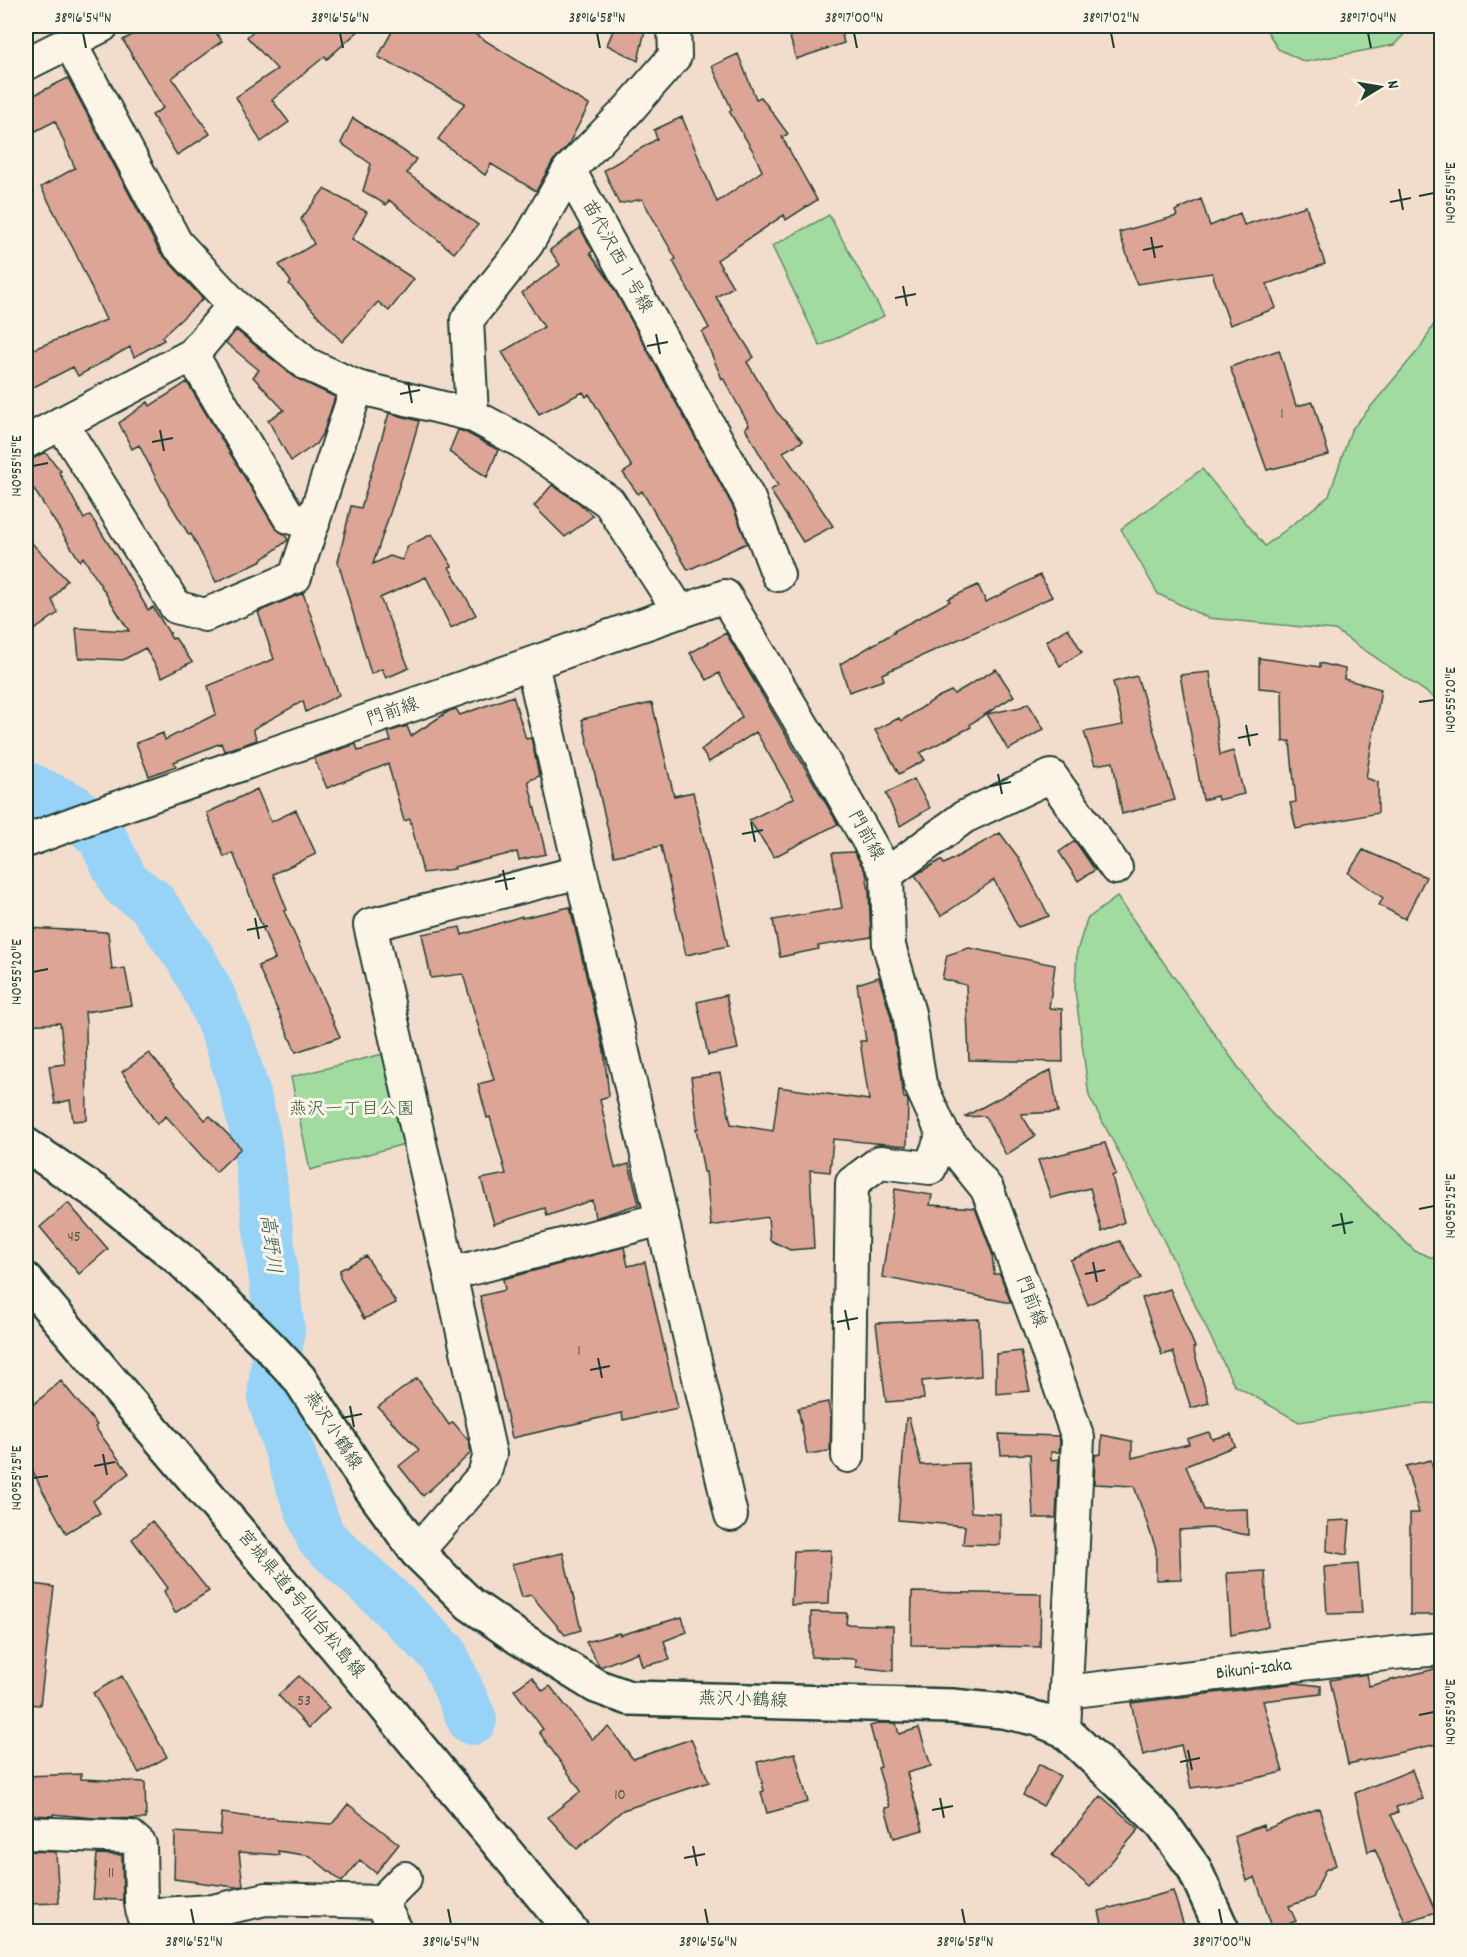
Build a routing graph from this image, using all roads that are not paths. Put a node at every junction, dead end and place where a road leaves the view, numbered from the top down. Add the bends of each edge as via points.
1 (102, 26) edge
2 (674, 26) edge
3 (70, 43) junction
4 (26, 64) edge
5 (569, 170) junction
6 (234, 305) junction
7 (192, 355) junction
8 (357, 387) junction
9 (472, 415) junction
10 (61, 423) junction
11 (26, 442) edge
12 (313, 524) junction
13 (778, 575) dead end
14 (680, 612) junction
15 (532, 664) junction
16 (26, 841) edge
17 (1116, 868) dead end
18 (580, 872) junction
19 (887, 874) junction
20 (943, 1134) junction
21 (26, 1145) edge
22 (662, 1219) junction
23 (450, 1274) junction
24 (26, 1280) edge
25 (848, 1456) dead end
26 (731, 1515) dead end
27 (417, 1552) junction
28 (1442, 1649) edge
29 (1066, 1692) junction
30 (1064, 1730) junction
31 (26, 1833) edge
32 (405, 1878) dead end
33 (381, 1902) junction
34 (397, 1932) edge
35 (572, 1932) edge
36 (1223, 1932) edge

1 - 3 street
2 - 5 street via 675,56
3 - 4 street
3 - 6 street via 176,243
5 - 9 street via 526,244 467,320
5 - 13 street, 苗代沢西１号線 via 749,500
6 - 7 street
6 - 8 street via 307,364
7 - 10 street
7 - 12 street via 289,517
8 - 9 street
8 - 12 street
9 - 14 street via 522,442 609,502
10 - 11 street
10 - 12 street via 176,607 205,615 295,577
14 - 15 street, 門前線
14 - 19 street, 門前線 via 725,596
15 - 16 street, 門前線
15 - 18 street
17 - 19 street via 1051,776 964,817
18 - 22 street
18 - 23 street via 370,925
19 - 20 street, 門前線 via 889,946 909,1013 920,1084
20 - 25 street via 930,1168 880,1162 852,1183
20 - 29 street, 門前線 via 987,1189 1078,1438
21 - 27 street, 燕沢小鶴線 via 102,1196 182,1261 269,1346 299,1378
22 - 23 street
22 - 26 street
23 - 27 street via 490,1454 484,1474
24 - 35 street, 宮城県道8号仙台松島線
27 - 30 street, 燕沢小鶴線 via 470,1604 519,1638 588,1681 629,1698 952,1706 1003,1711
28 - 29 street, Bikuni-zaka
29 - 30 street, 門前線
30 - 36 street, 燕沢小鶴線 via 1162,1823 1194,1868
31 - 33 street via 131,1837 140,1845 143,1915 212,1911 266,1899
32 - 33 street
33 - 34 street

